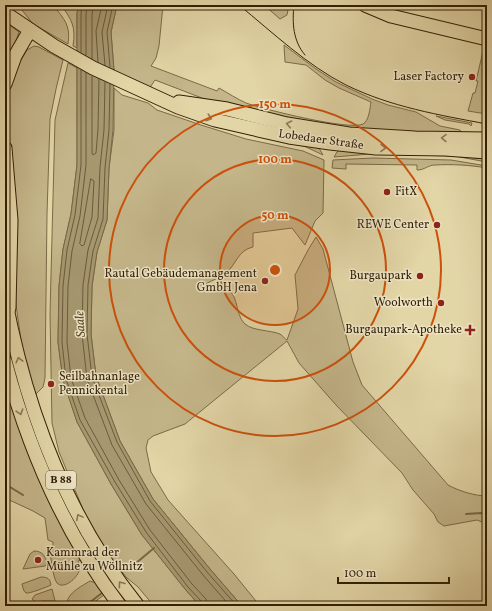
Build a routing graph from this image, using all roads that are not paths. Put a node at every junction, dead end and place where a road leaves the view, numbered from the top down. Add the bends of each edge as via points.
1 (11, 5) edge
2 (365, 5) edge
3 (5, 13) edge
4 (30, 30) junction
5 (487, 39) edge
6 (5, 84) edge
7 (160, 99) junction
8 (487, 139) edge
9 (5, 148) edge
10 (487, 152) edge
11 (5, 298) edge
12 (8, 316) junction
13 (5, 361) edge
14 (120, 606) edge
15 (138, 606) edge

1 - 4 main road
2 - 5 main road via 392,16
3 - 4 main road, Lobedaer Straße
4 - 6 main road via 15,56
4 - 7 main road, Lobedaer Straße via 72,56
8 -> 7 main road, Lobedaer Straße via 349,134 287,124 227,109
7 -> 10 main road, Lobedaer Straße via 215,120 289,137 376,148
9 - 12 main road via 11,220
11 - 12 main road, B 88
15 -> 12 main road, B 88 via 95,546 67,494 32,406
13 -> 14 main road, B 88 via 22,420 47,482 88,558

